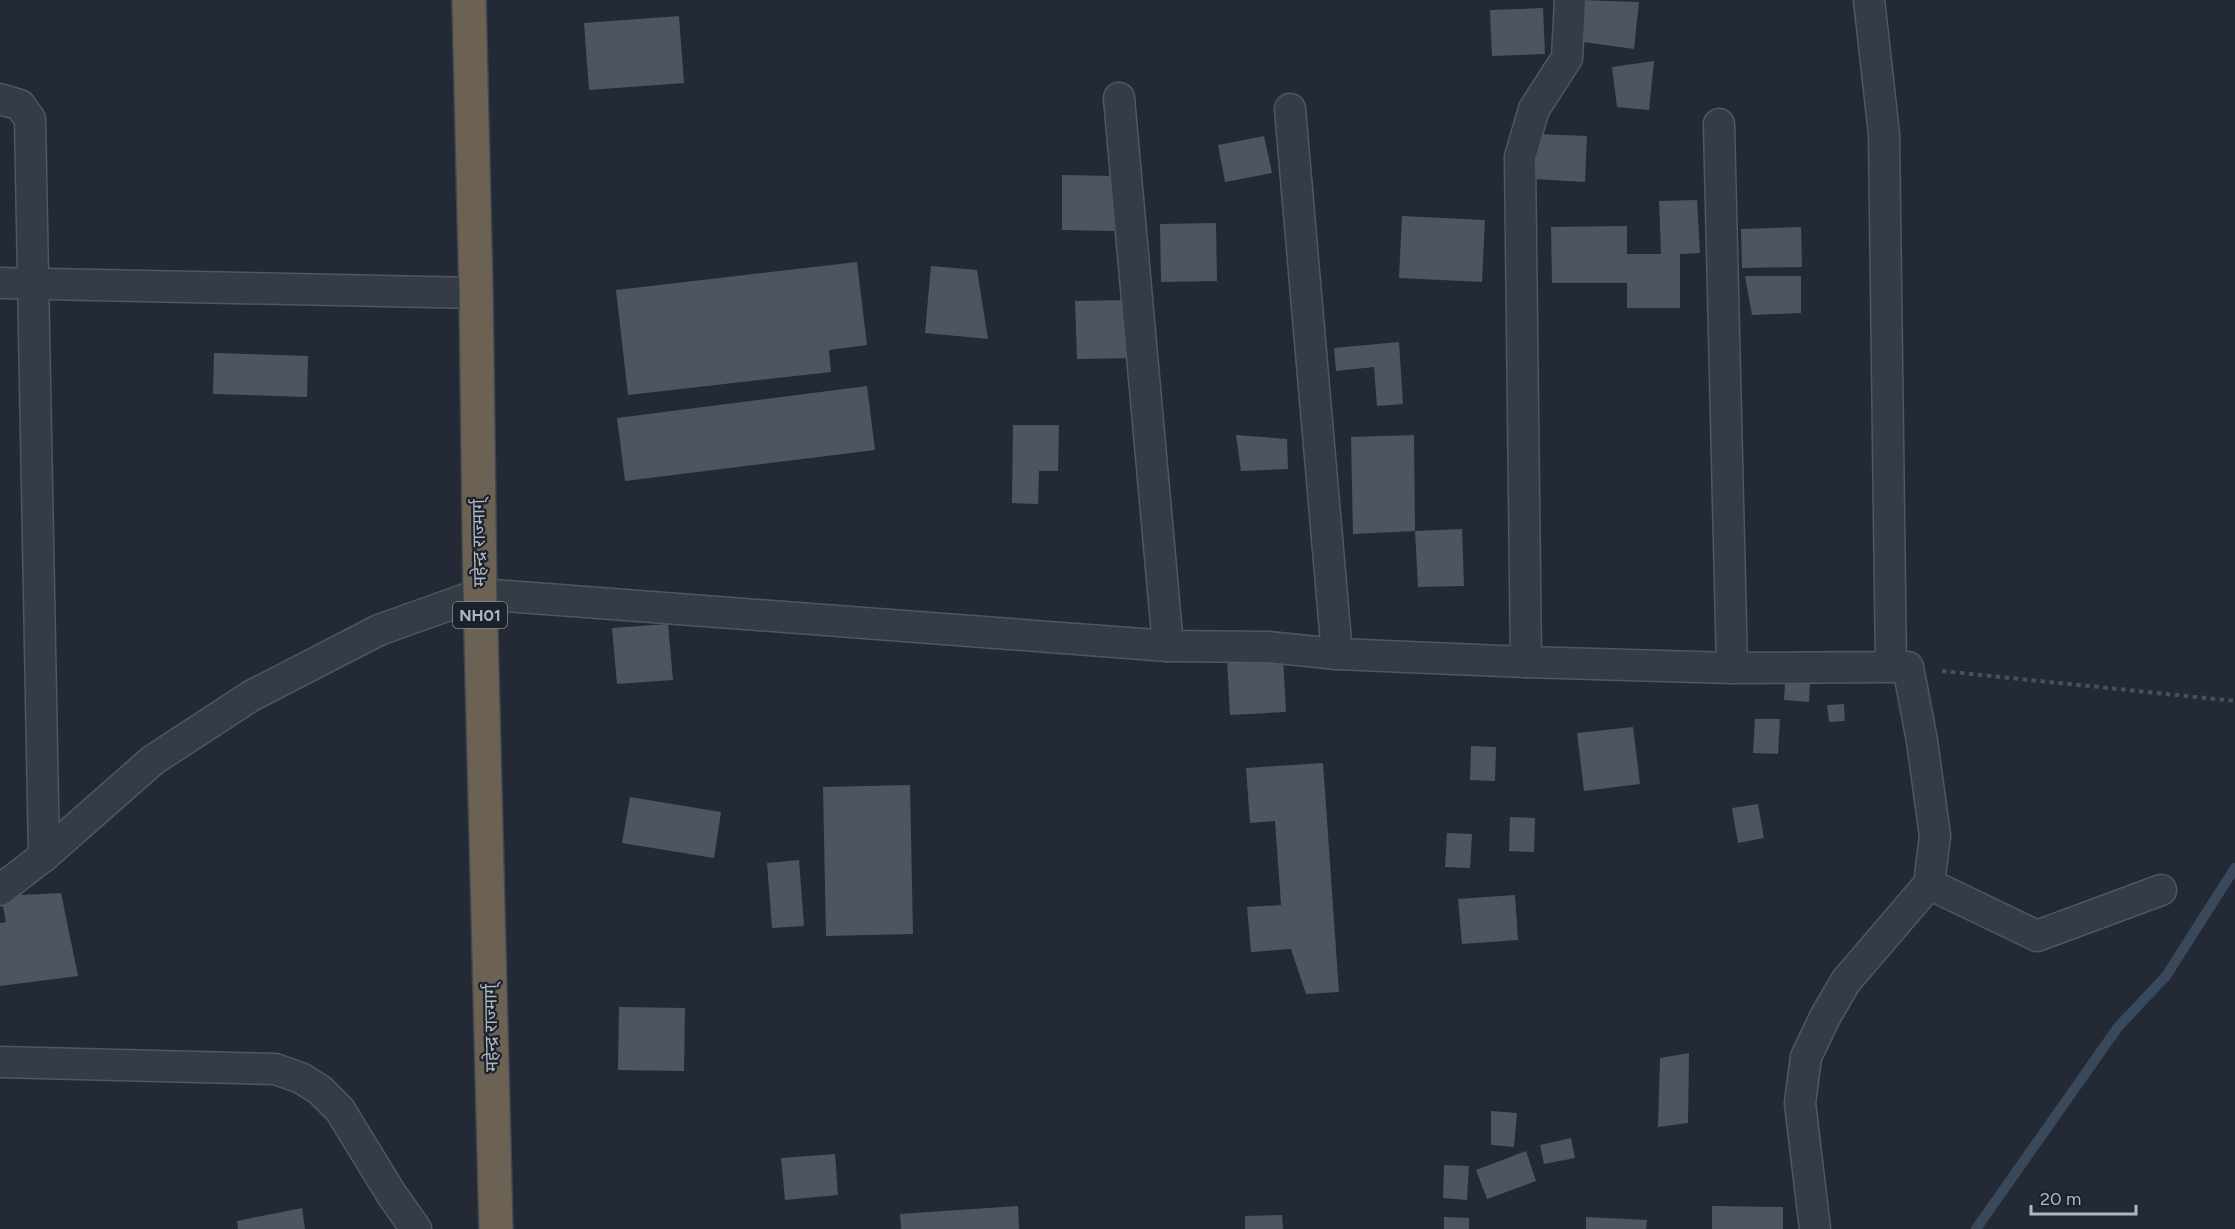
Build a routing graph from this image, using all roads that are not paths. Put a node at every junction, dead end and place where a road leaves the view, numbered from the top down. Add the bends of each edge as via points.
1 (470, 0) edge
2 (1569, 0) edge
3 (1869, 0) edge
4 (1119, 98) dead end
5 (0, 99) edge
6 (1290, 109) dead end
7 (1719, 124) dead end
8 (0, 283) edge
9 (32, 283) junction
10 (476, 293) junction
11 (480, 594) junction
12 (1168, 646) junction
13 (1337, 654) junction
14 (1526, 662) junction
15 (1908, 667) road end
16 (1732, 668) junction
17 (44, 856) junction
18 (1929, 884) junction
19 (2161, 890) dead end
20 (0, 891) edge
21 (0, 1062) edge
22 (416, 1229) edge
23 (496, 1229) edge
24 (1815, 1229) edge

1 - 10 highway, महेन्द्र राज्मार्ग् / NH01
2 - 14 street via 1567,58 1534,109 1520,157
3 - 16 street via 1884,134 1891,667
4 - 12 street
5 - 9 street via 20,105 30,119
6 - 13 street
7 - 16 street
8 - 9 street
9 - 10 street
9 - 17 street
10 - 11 highway, महेन्द्र राज्मार्ग् / NH01
11 - 12 street
11 - 17 street via 379,630 251,696 153,760
11 - 23 highway, महेन्द्र राज्मार्ग् / NH01
12 - 13 street
13 - 14 street
14 - 16 street
15 - 18 street via 1935,837
17 - 20 street
18 - 19 street via 2037,936
18 - 24 street via 1846,981 1806,1057 1800,1102
21 - 22 street via 275,1069 301,1078 340,1110

